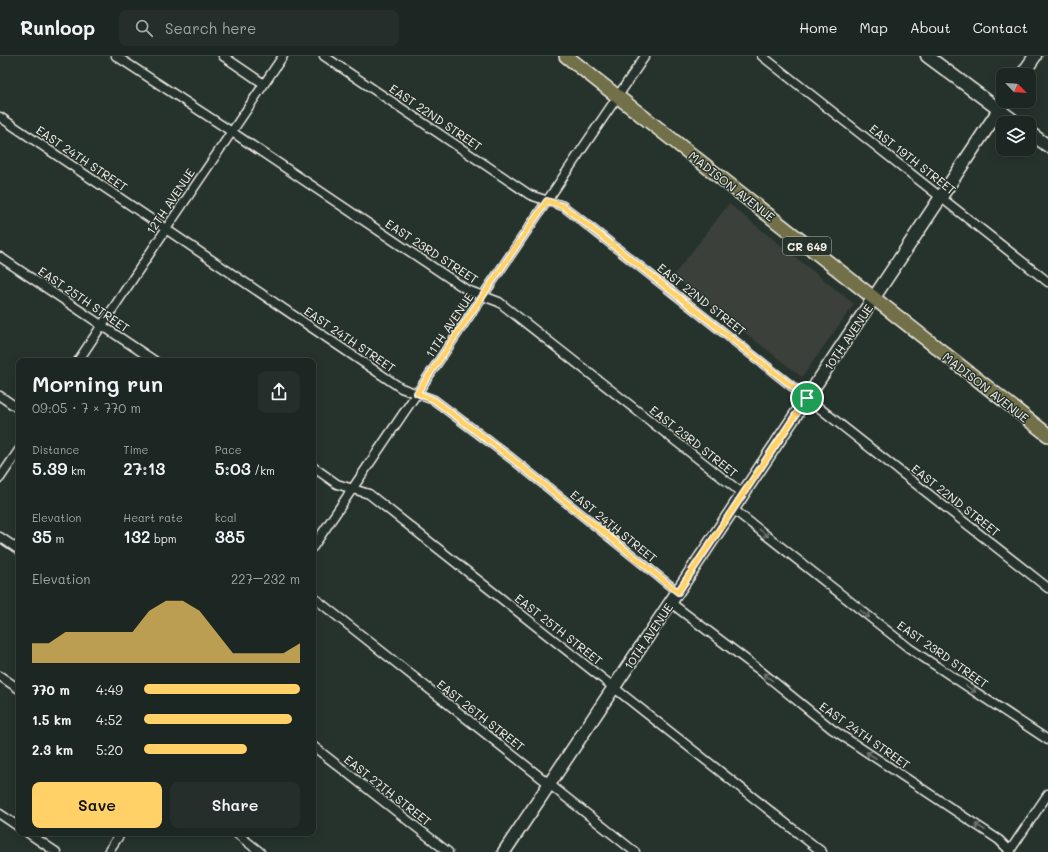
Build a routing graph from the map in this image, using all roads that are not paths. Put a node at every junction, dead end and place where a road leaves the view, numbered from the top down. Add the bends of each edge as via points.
1 (116, 56) edge
2 (223, 56) edge
3 (283, 56) edge
4 (324, 56) edge
5 (566, 56) edge
6 (645, 56) edge
7 (762, 56) edge
8 (927, 56) edge
9 (1035, 56) edge
10 (1027, 68) edge
11 (264, 84) junction
12 (618, 96) junction
13 (996, 101) edge
14 (1000, 108) edge
15 (1004, 108) edge
16 (1011, 116) edge
17 (0, 117) edge
18 (232, 132) junction
19 (1036, 137) edge
20 (1048, 146) edge
21 (941, 197) junction
22 (547, 201) junction
23 (166, 229) junction
24 (0, 257) edge
25 (1048, 282) edge
26 (483, 296) junction
27 (873, 298) junction
28 (102, 325) junction
29 (80, 358) edge
30 (151, 358) edge
31 (417, 393) junction
32 (0, 396) edge
33 (807, 398) junction
34 (16, 407) edge
35 (1048, 435) edge
36 (16, 454) edge
37 (316, 469) edge
38 (0, 478) edge
39 (352, 489) junction
40 (743, 494) junction
41 (733, 509) junction
42 (0, 537) edge
43 (316, 543) edge
44 (16, 548) edge
45 (1048, 588) edge
46 (678, 592) junction
47 (316, 599) edge
48 (671, 603) junction
49 (0, 676) edge
50 (16, 687) edge
51 (614, 688) junction
52 (1048, 740) edge
53 (316, 748) edge
54 (549, 785) junction
55 (1048, 794) edge
56 (0, 814) edge
57 (16, 825) edge
58 (32, 836) edge
59 (119, 836) edge
60 (240, 836) edge
61 (56, 852) edge
62 (108, 852) edge
63 (260, 852) edge
64 (448, 852) edge
65 (504, 852) edge
66 (635, 852) edge
67 (822, 852) edge
68 (1010, 852) edge

1 - 18 street, EAST 23RD STREET
2 - 11 street
3 - 11 street, 12TH AVENUE
4 - 22 street, EAST 22ND STREET via 530,195
5 - 12 main road, MADISON AVENUE / CR 649
6 - 12 street, 11TH AVENUE
7 - 21 street, EAST 19TH STREET
8 - 13 main road
9 - 10 main road
11 - 18 street, 12TH AVENUE
12 - 22 street, 11TH AVENUE
12 - 27 main road, MADISON AVENUE / CR 649
14 - 21 main road, 10TH AVENUE
15 - 16 main road
17 - 23 street, EAST 24TH STREET
18 - 23 street, 12TH AVENUE
18 - 26 street, EAST 23RD STREET via 467,290
19 - 20 main road
21 - 25 street, EAST 19TH STREET
21 - 27 main road, 10TH AVENUE
22 - 26 street, 11TH AVENUE
22 - 33 street, EAST 22ND STREET via 563,206
23 - 28 street, 12TH AVENUE
23 - 31 street, EAST 24TH STREET via 401,388
24 - 28 street, EAST 25TH STREET
26 - 31 street, 11TH AVENUE
26 - 40 street, EAST 23RD STREET via 499,302
27 - 33 main road, 10TH AVENUE
27 - 35 main road, MADISON AVENUE / CR 649
28 - 29 street, 12TH AVENUE
28 - 30 street, EAST 25TH STREET
31 - 39 street, 11TH AVENUE
31 - 46 street, EAST 24TH STREET via 434,400 511,458
32 - 34 street
33 - 40 main road, 10TH AVENUE
33 - 45 street, EAST 22ND STREET
36 - 38 street
37 - 39 street, EAST 25TH STREET via 337,484
39 - 43 street, 11TH AVENUE
39 - 51 street, EAST 25TH STREET via 369,494
40 - 41 main road, 10TH AVENUE
41 - 46 main road, 10TH AVENUE
41 -> 52 street, EAST 23RD STREET via 909,648
42 - 44 street
46 - 48 main road, 10TH AVENUE
47 - 54 street, EAST 26TH STREET
48 - 51 main road, 10TH AVENUE
68 -> 48 street, EAST 24TH STREET via 999,840 832,729 758,668
49 - 50 street
51 - 54 main road, 10TH AVENUE
51 - 67 street, EAST 25TH STREET
53 - 64 street, EAST 27TH STREET
54 - 65 main road, 10TH AVENUE
54 - 66 street, EAST 26TH STREET
55 - 68 street
56 - 57 street
58 - 61 street
59 - 62 street
60 - 63 street

